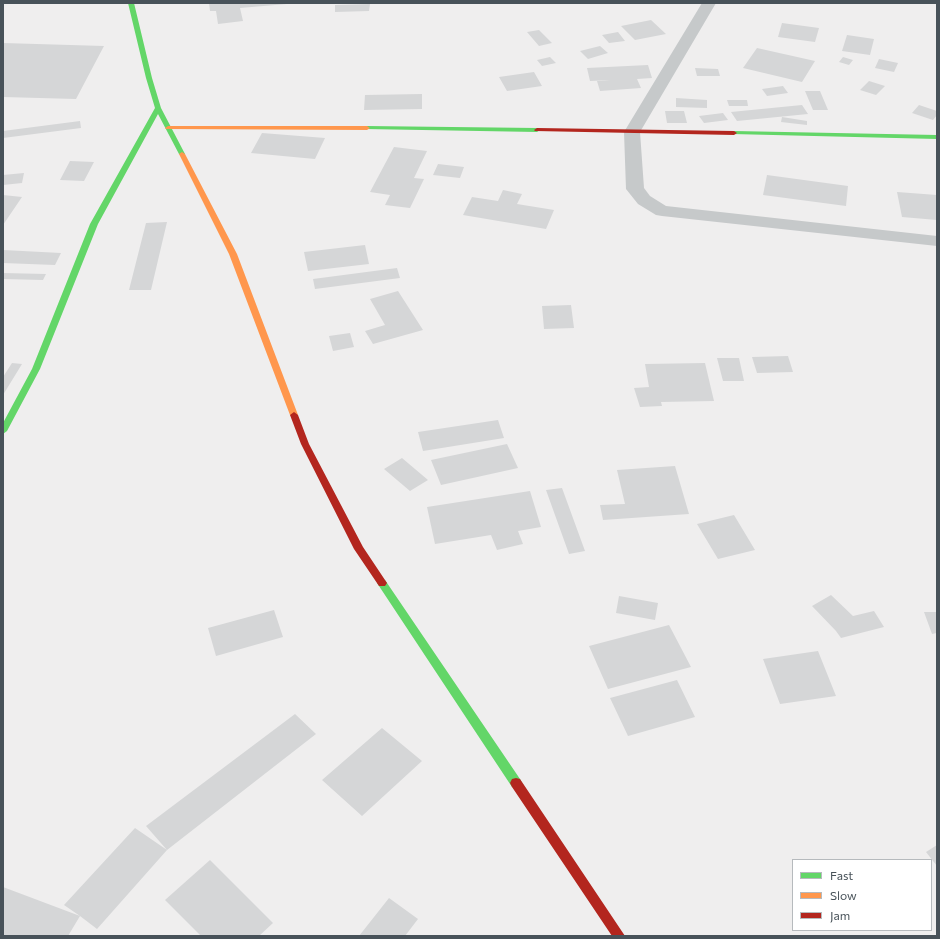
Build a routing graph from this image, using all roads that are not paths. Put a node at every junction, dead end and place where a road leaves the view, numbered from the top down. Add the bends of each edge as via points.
1 (131, 3) edge
2 (709, 3) edge
3 (158, 108) junction
4 (168, 128) junction
5 (632, 132) junction
6 (937, 137) edge
7 (937, 241) edge
8 (3, 431) edge
9 (619, 936) edge

1 - 3 street
2 - 5 street
3 - 4 street
3 - 8 street via 94,224 36,369
4 - 5 street via 434,128
4 - 9 street via 233,254 305,444 359,549
5 - 6 street
5 - 7 street via 635,189 644,200 662,211

